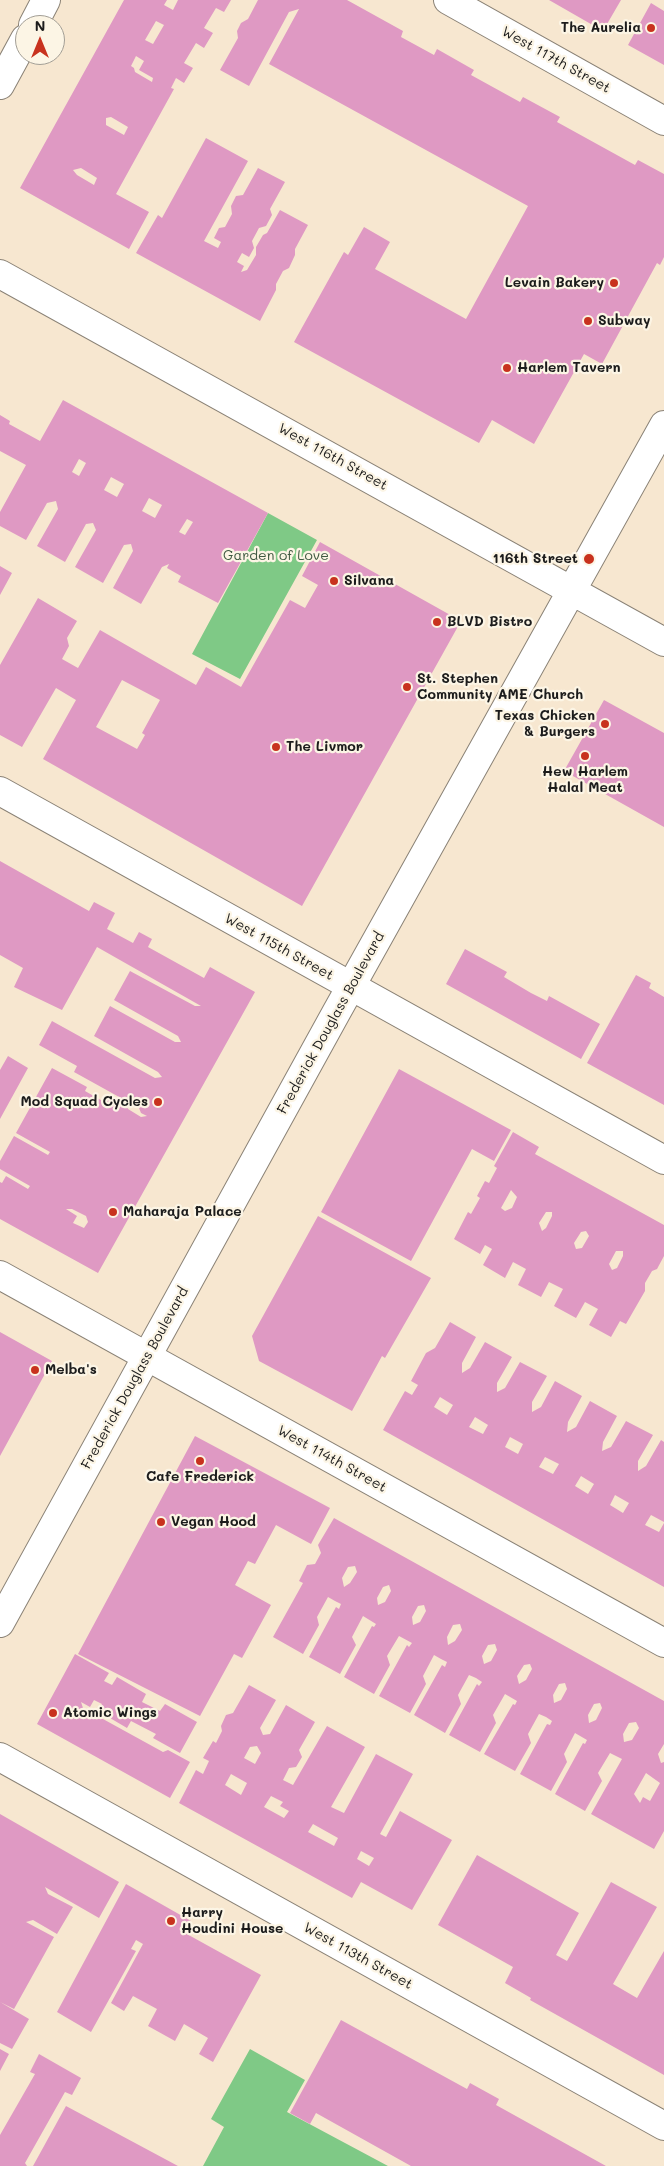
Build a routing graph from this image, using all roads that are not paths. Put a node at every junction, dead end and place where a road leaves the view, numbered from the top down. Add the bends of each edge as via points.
1 (46, 0) edge
2 (448, 0) edge
3 (38, 15) edge
4 (15, 57) edge
5 (0, 85) edge
6 (664, 121) edge
7 (0, 274) edge
8 (664, 425) edge
9 (572, 591) junction
10 (664, 642) edge
11 (0, 791) edge
12 (351, 986) junction
13 (664, 1160) edge
14 (0, 1275) edge
15 (147, 1357) junction
16 (0, 1623) edge
17 (664, 1643) edge
18 (0, 1757) edge
19 (664, 2126) edge

1 - 3 street
2 - 6 street, West 117th Street
4 - 5 street
7 - 9 street, West 116th Street
8 - 9 street, Frederick Douglass Boulevard
9 - 10 street, West 116th Street
9 - 12 street, Frederick Douglass Boulevard
11 - 12 street, West 115th Street
12 - 13 street, West 115th Street
12 - 15 street, Frederick Douglass Boulevard
14 - 15 street, West 114th Street
15 - 16 street, Frederick Douglass Boulevard
15 - 17 street, West 114th Street
18 - 19 street, West 113th Street

